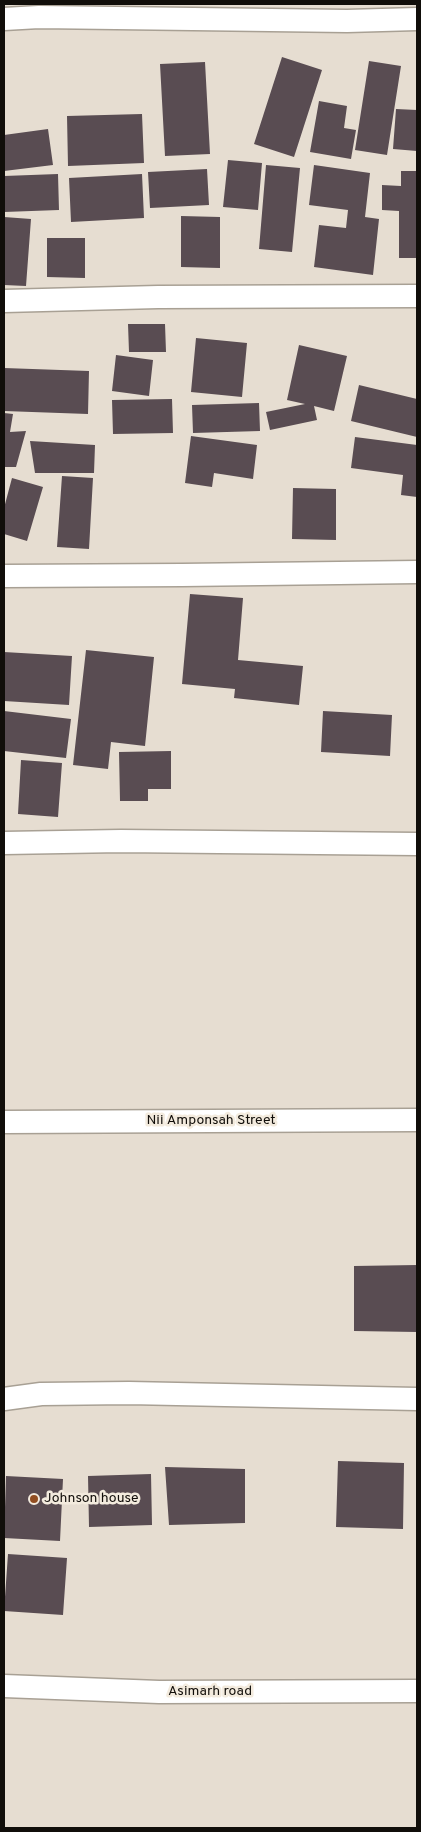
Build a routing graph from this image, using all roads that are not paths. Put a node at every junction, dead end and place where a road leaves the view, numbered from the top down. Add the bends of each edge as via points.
1 (4, 19) edge
2 (417, 19) edge
3 (417, 296) edge
4 (4, 301) edge
5 (417, 572) edge
6 (4, 576) edge
7 (4, 843) edge
8 (417, 844) edge
9 (417, 1120) edge
10 (4, 1122) edge
11 (4, 1398) edge
12 (417, 1399) edge
13 (4, 1686) edge
14 (417, 1691) edge

1 - 2 street
3 - 4 street
5 - 6 street
7 - 8 street
9 - 10 street, Nii Amponsah Street
11 - 12 street via 41,1394 129,1394
13 - 14 street, Asimarh road via 159,1692

